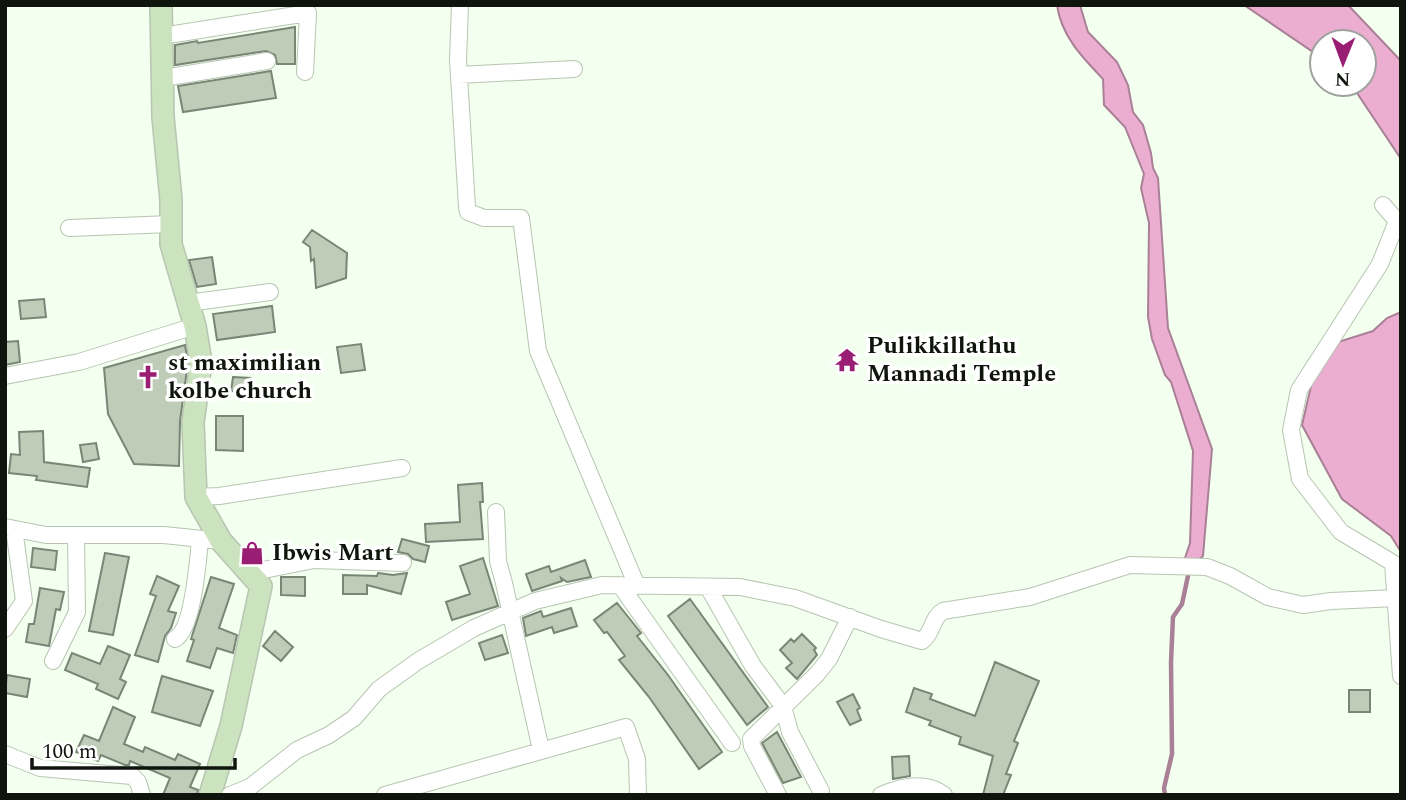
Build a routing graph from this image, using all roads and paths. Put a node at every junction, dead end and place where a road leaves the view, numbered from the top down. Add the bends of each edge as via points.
1 (161, 5) edge
2 (460, 5) edge
3 (162, 36) junction
4 (267, 61) dead end
5 (574, 69) dead end
6 (305, 72) dead end
7 (459, 75) junction
8 (163, 78) junction
9 (1382, 205) dead end
10 (171, 224) junction
11 (69, 228) dead end
12 (270, 292) dead end
13 (188, 303) junction
14 (195, 326) junction
15 (5, 376) edge
16 (402, 468) dead end
17 (196, 497) junction
18 (496, 512) dead end
19 (9, 528) edge
20 (76, 536) junction
21 (211, 540) junction
22 (403, 563) dead end
23 (248, 573) junction
24 (620, 585) junction
25 (637, 586) junction
26 (708, 587) junction
27 (1396, 598) junction
28 (510, 613) junction
29 (850, 617) junction
30 (5, 629) edge
31 (175, 639) dead end
32 (53, 661) dead end
33 (1401, 676) edge
34 (783, 706) junction
35 (733, 743) dead end
36 (541, 750) junction
37 (5, 754) edge
38 (821, 791) dead end
39 (142, 795) edge
40 (210, 795) edge
41 (230, 795) edge
42 (385, 795) edge
43 (638, 795) edge
44 (778, 795) edge
45 (881, 795) edge
46 (944, 795) edge

1 - 3 main road
2 - 7 street
3 - 6 street via 308,13
3 - 8 main road
4 - 8 street
5 - 7 street
7 - 25 street via 468,212 484,218 521,218 538,351
8 - 10 main road
9 - 27 street via 1397,221 1380,264 1299,390 1291,430 1300,479 1341,533 1393,563
10 - 11 street
10 - 13 main road via 171,244
12 - 13 street
13 - 14 main road
14 - 15 street via 79,362
14 - 17 main road via 201,362 193,423
16 - 17 street
17 - 21 main road
18 - 28 street via 498,561
19 - 20 street
19 - 30 street via 24,601
20 - 21 street via 164,534
20 - 32 street via 77,611
21 - 23 main road
21 - 31 street via 188,618
22 - 23 street via 314,560
23 - 40 main road via 261,586 231,726
24 - 25 street
24 - 28 street via 535,601
24 - 35 street
25 - 26 street
26 - 29 street via 781,595
26 - 34 street via 753,666
27 - 29 street via 1303,605 1268,597 1200,566 1130,565 1030,597 943,611 936,615 930,635 922,640
27 - 33 street
28 - 36 street
28 - 41 street via 418,661 379,690 354,718 296,750 250,787
29 - 34 street via 829,659
34 - 38 street via 790,732
34 - 44 street via 751,739
36 - 42 street
36 - 43 street via 626,727 637,759
37 - 39 street via 40,768 132,776
45 - 46 street via 917,785

